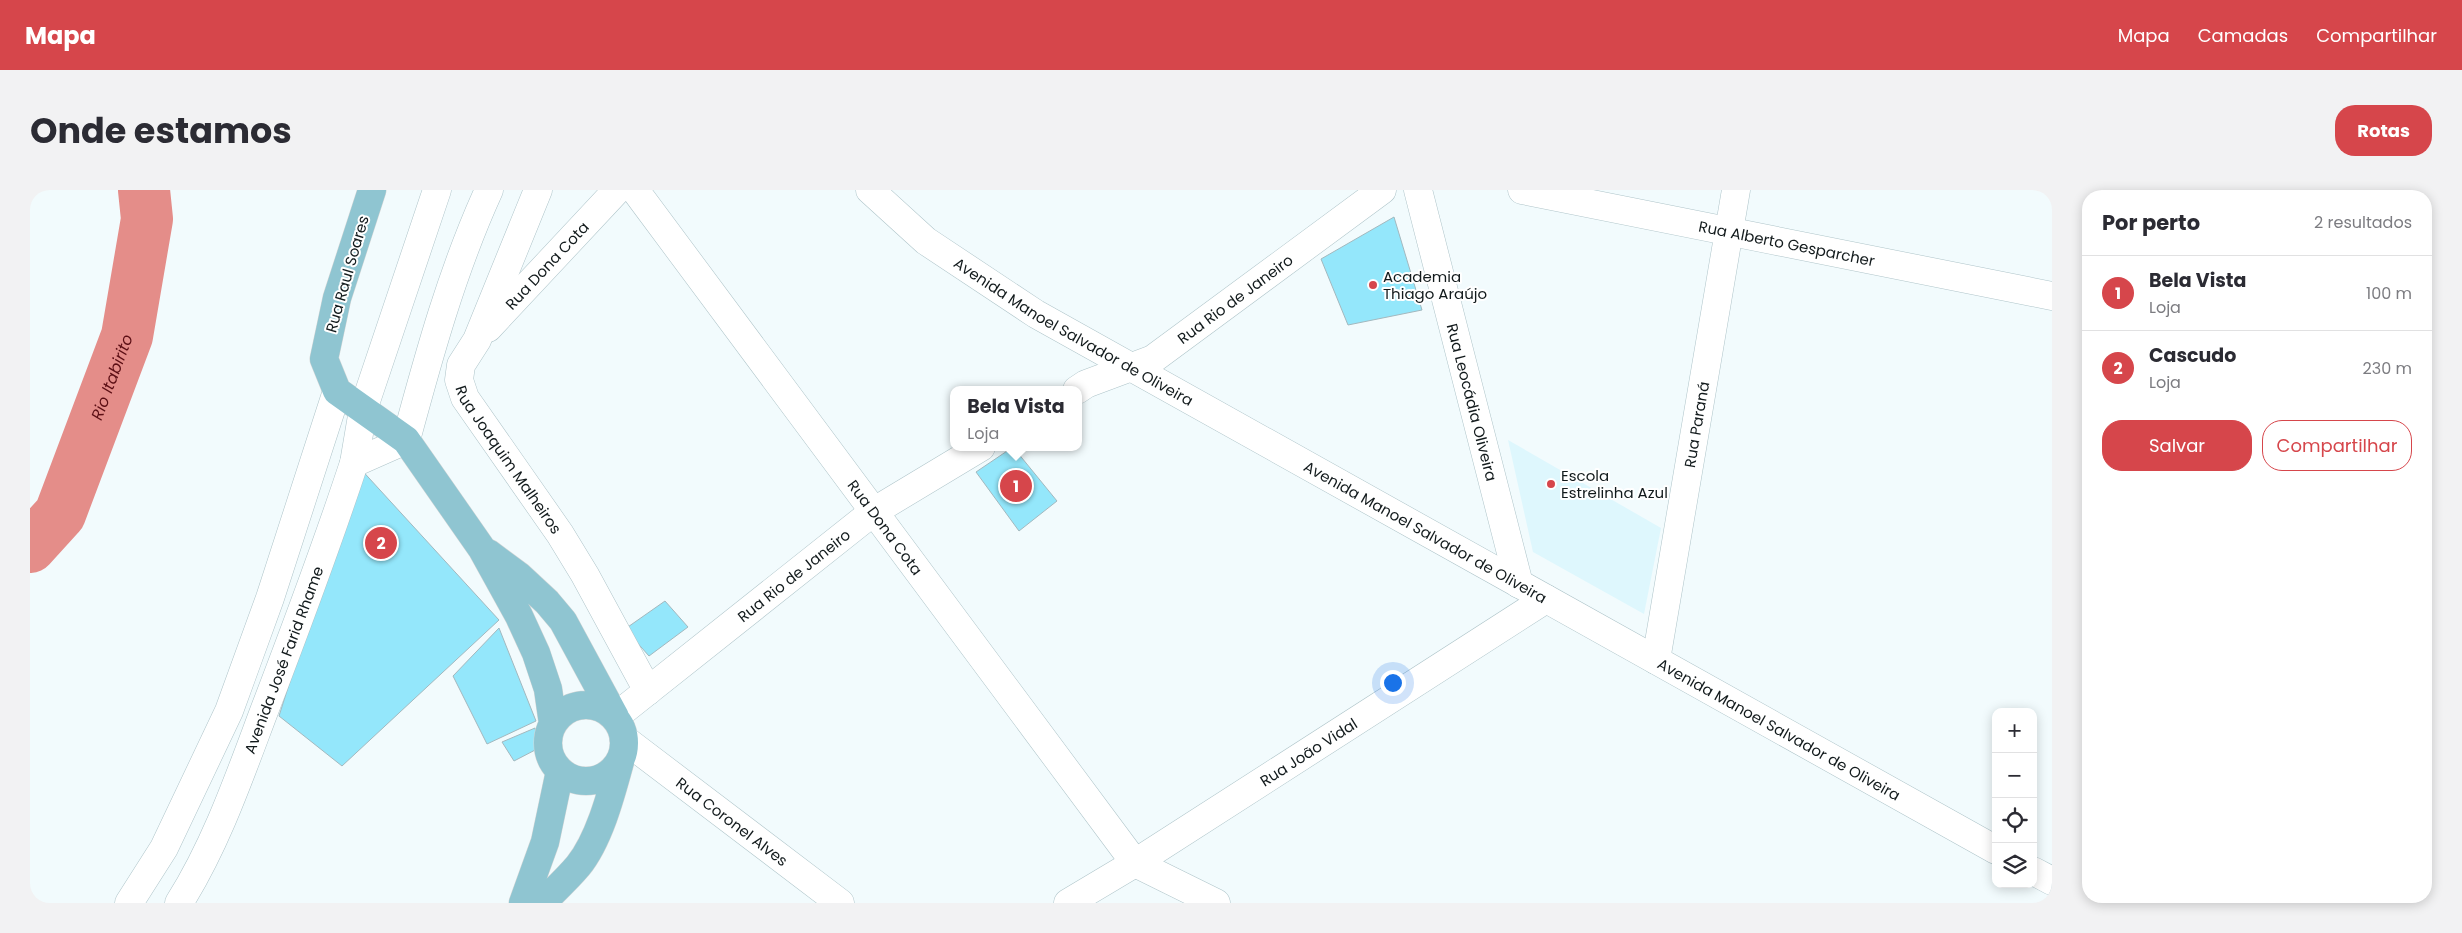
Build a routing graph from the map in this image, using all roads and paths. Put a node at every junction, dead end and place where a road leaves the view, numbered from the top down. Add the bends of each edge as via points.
1 (372, 190) edge
2 (437, 190) edge
3 (489, 190) edge
4 (538, 190) edge
5 (617, 190) edge
6 (636, 190) edge
7 (870, 190) edge
8 (1382, 190) edge
9 (1418, 190) edge
10 (1522, 190) edge
11 (1736, 190) edge
12 (1728, 231) junction
13 (2052, 296) edge
14 (476, 340) junction
15 (1130, 368) junction
16 (1082, 388) edge
17 (337, 391) junction
18 (363, 410) junction
19 (406, 440) junction
20 (974, 451) edge
21 (354, 463) junction
22 (873, 512) junction
23 (482, 549) junction
24 (1520, 584) junction
25 (1546, 599) junction
26 (1656, 660) junction
27 (648, 691) junction
28 (553, 724) junction
29 (620, 736) junction
30 (560, 771) junction
31 (1992, 848) edge
32 (1135, 863) junction
33 (2037, 872) edge
34 (2052, 881) edge
35 (129, 903) edge
36 (179, 903) edge
37 (523, 903) edge
38 (542, 903) edge
39 (840, 903) edge
40 (1068, 903) edge
41 (1216, 903) edge

1 - 17 main road, Rua Raul Soares via 337,298 324,359
2 - 18 street, Avenida José Farid Rhame
3 - 19 street via 471,228 434,334
4 - 14 street, Rua Joaquim Malheiros
5 - 14 street, Rua Dona Cota
6 - 22 street, Rua Dona Cota
7 - 15 street, Avenida Manoel Salvador de Oliveira via 926,241 1036,314
8 - 15 street, Rua Rio de Janeiro via 1153,359
9 - 24 street, Rua Leocádia Oliveira
10 - 12 street, Rua Alberto Gesparcher
11 - 12 street, Rua Paraná
12 - 13 street, Rua Alberto Gesparcher
12 - 26 street, Rua Paraná
14 - 27 street, Rua Joaquim Malheiros via 459,373 465,398 560,534
15 - 16 street, Rua Rio de Janeiro
15 - 24 street, Avenida Manoel Salvador de Oliveira
17 - 18 main road
17 - 35 street via 270,598 229,711 164,848
18 - 19 main road
18 - 21 street, Avenida José Farid Rhame
19 - 21 street
19 - 23 main road
20 - 22 street, Rua Rio de Janeiro
21 - 36 street, Avenida José Farid Rhame via 330,536 234,791
22 - 27 street, Rua Rio de Janeiro
22 - 32 street, Rua Dona Cota
23 - 28 main road via 536,653 548,689
23 - 29 main road via 519,576 563,621
24 - 25 street, Avenida Manoel Salvador de Oliveira
25 - 26 street, Avenida Manoel Salvador de Oliveira
25 - 32 street, Rua João Vidal
26 - 31 street, Avenida Manoel Salvador de Oliveira
27 - 29 street, Rua Rio de Janeiro
28 - 29 main road via 570,708 594,705 605,710
28 - 30 main road via 548,735 548,748
29 - 30 main road via 617,764 608,774 584,781
29 - 38 main road via 612,789 590,844 578,866
29 - 39 street, Rua Coronel Alves
30 - 37 main road via 545,842
32 - 40 street, Rua João Vidal
32 - 41 street
33 - 34 street

